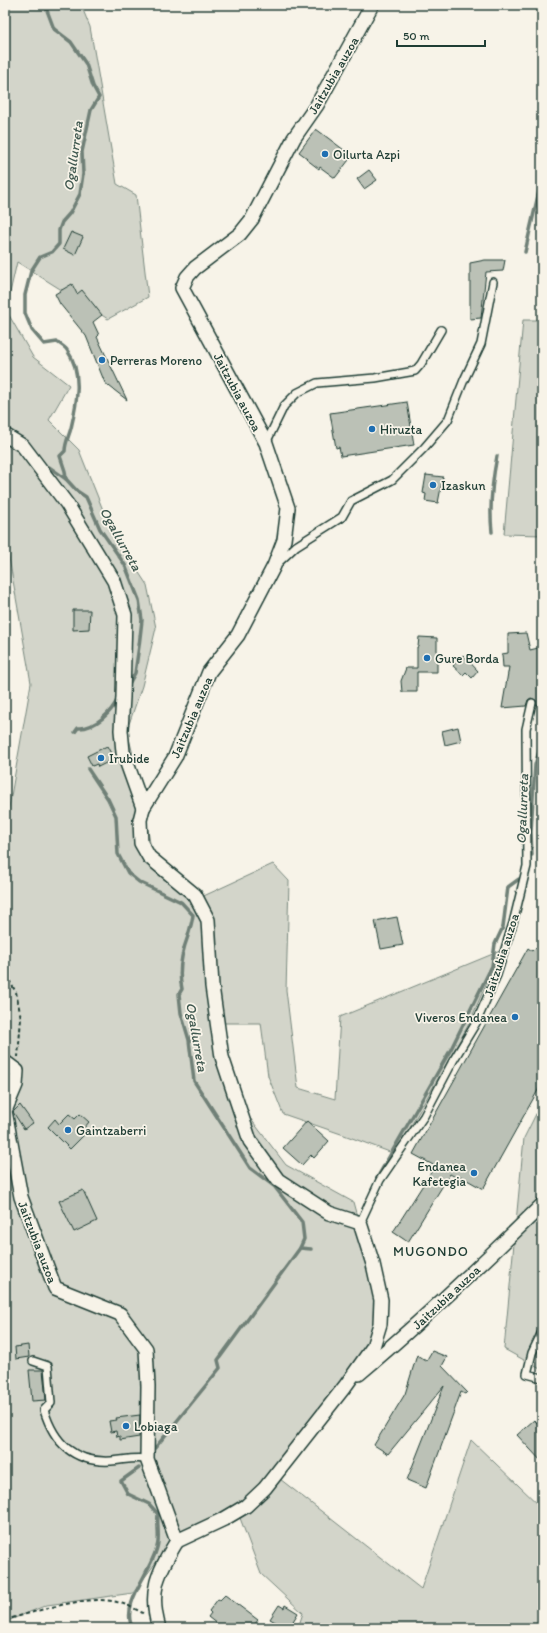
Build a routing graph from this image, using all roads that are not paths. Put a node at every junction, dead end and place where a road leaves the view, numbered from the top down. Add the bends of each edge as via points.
1 (372, 5) edge
2 (493, 282) dead end
3 (441, 330) dead end
4 (5, 435) edge
5 (266, 443) junction
6 (274, 566) junction
7 (532, 703) dead end
8 (143, 808) junction
9 (5, 1062) edge
10 (16, 1085) junction
11 (5, 1095) edge
12 (542, 1205) edge
13 (360, 1223) junction
14 (542, 1332) edge
15 (33, 1361) dead end
16 (542, 1378) edge
17 (346, 1386) junction
18 (147, 1459) junction
19 (177, 1541) junction
20 (160, 1628) edge

1 - 5 street, Jaitzubia auzoa via 317,105 294,138 252,219 240,234 195,268 182,288
2 - 6 lane via 480,344 448,420 392,480 351,501 342,517 296,546
3 - 5 lane via 415,371 375,378 317,383 297,393 284,406
4 - 8 street, Jaitzubia auzoa via 23,446 67,504 114,581 125,615 120,730 123,752
5 - 6 street, Jaitzubia auzoa via 288,508 284,540
6 - 8 street, Jaitzubia auzoa via 238,635 209,672 175,757
7 - 13 lane, Jaitzubia auzoa via 526,729 527,866 497,975 476,1023 424,1116 380,1180
8 - 13 street, Jaitzubia auzoa via 140,820 141,842 149,857 195,895 208,920 212,986 222,1057 250,1141 278,1180 329,1213
9 - 10 street, Jaitzubia auzoa via 16,1071
10 - 11 lane
10 - 18 street, Jaitzubia auzoa via 5,1111 21,1197 54,1288 120,1314 146,1348
12 - 17 street, Jaitzubia auzoa via 472,1274
13 - 17 street, Jaitzubia auzoa via 379,1288 380,1324 372,1347
14 - 16 lane via 532,1353 527,1374
15 - 18 lane via 48,1366 51,1403 44,1410 56,1438 73,1454 110,1461 134,1457
17 - 19 street, Jaitzubia auzoa via 265,1488 246,1506
18 - 19 street, Jaitzubia auzoa
19 - 20 street via 162,1566 156,1586 155,1608

